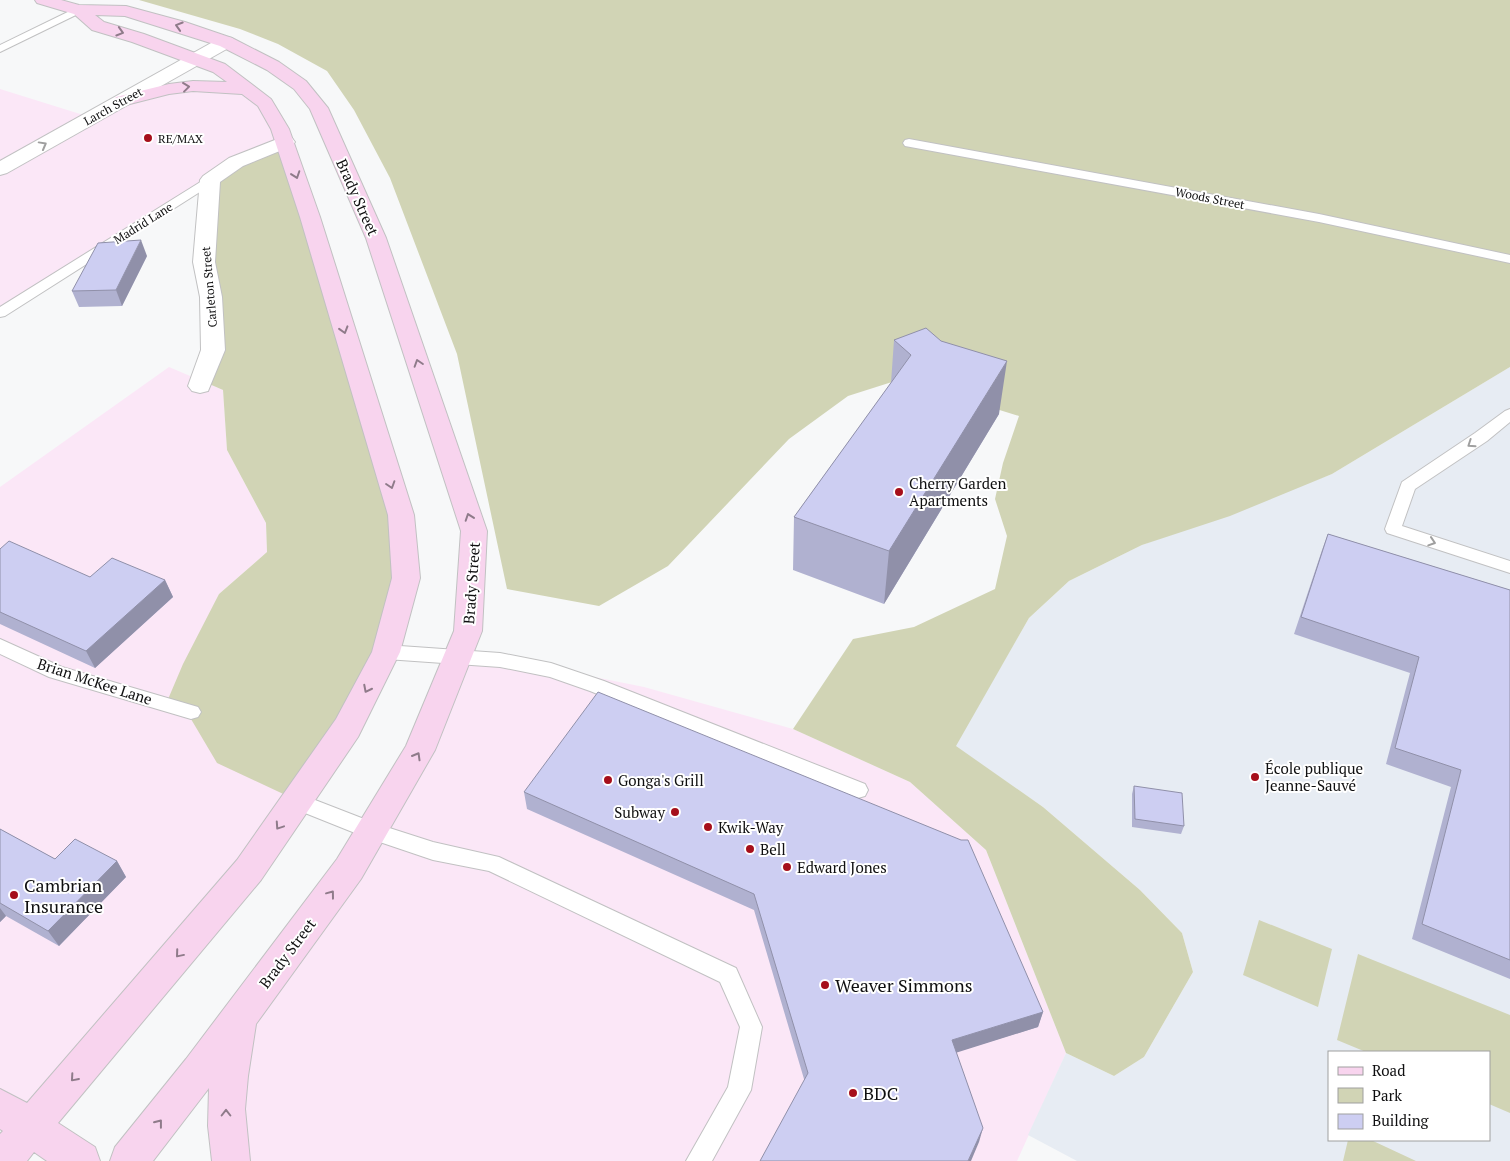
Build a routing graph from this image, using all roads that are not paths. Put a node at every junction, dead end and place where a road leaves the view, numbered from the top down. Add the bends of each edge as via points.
1 (42, 0) edge
2 (78, 10) junction
3 (226, 42) junction
4 (0, 48) edge
5 (197, 59) junction
6 (247, 89) junction
7 (122, 101) junction
8 (285, 142) junction
9 (909, 143) dead end
10 (0, 169) edge
11 (210, 180) junction
12 (1510, 259) edge
13 (0, 313) edge
14 (200, 386) dead end
15 (1510, 414) edge
16 (1510, 567) edge
17 (0, 646) edge
18 (386, 652) junction
19 (458, 656) junction
20 (191, 712) dead end
21 (858, 790) dead end
22 (297, 801) junction
23 (372, 831) junction
24 (239, 1018) junction
25 (0, 1107) edge
26 (32, 1127) junction
27 (2, 1161) edge
28 (81, 1161) edge
29 (129, 1161) edge
30 (231, 1161) edge
31 (698, 1161) edge

1 - 2 main road, Brady Street
3 -> 2 main road, Brady Street via 126,11
2 - 4 lane
2 -> 5 main road, Brady Street via 98,26
3 - 5 street, Larch Street
19 -> 3 main road, Brady Street via 468,631 474,531 376,238 318,108 300,85 273,66
5 - 6 main road, Brady Street via 219,68
5 - 7 street, Larch Street
7 -> 6 main road via 193,86
6 - 8 main road, Brady Street via 265,103
10 -> 7 street, Larch Street
8 - 11 street via 236,162
8 -> 18 main road, Brady Street via 401,515 406,578
9 - 12 lane, Woods Street via 1319,218
11 - 13 lane, Madrid Lane
11 - 14 street, Carleton Street via 204,262 211,298 213,350
15 -> 16 lane via 1408,486 1394,529
17 - 20 lane, Brian McKee Lane via 56,672
18 - 19 lane
18 -> 22 main road, Brady Street via 348,728
19 - 21 lane via 551,670
23 -> 19 main road, Brady Street via 420,750
22 - 23 lane
22 -> 26 main road, Brady Street via 249,870
24 -> 23 main road, Brady Street via 349,869
23 - 31 lane via 433,851 492,863 728,975 751,1027 739,1090
29 -> 24 main road, Brady Street
30 -> 24 main road via 226,1138 227,1086
25 - 26 main road
26 - 27 main road, Brady Street
26 - 28 main road

